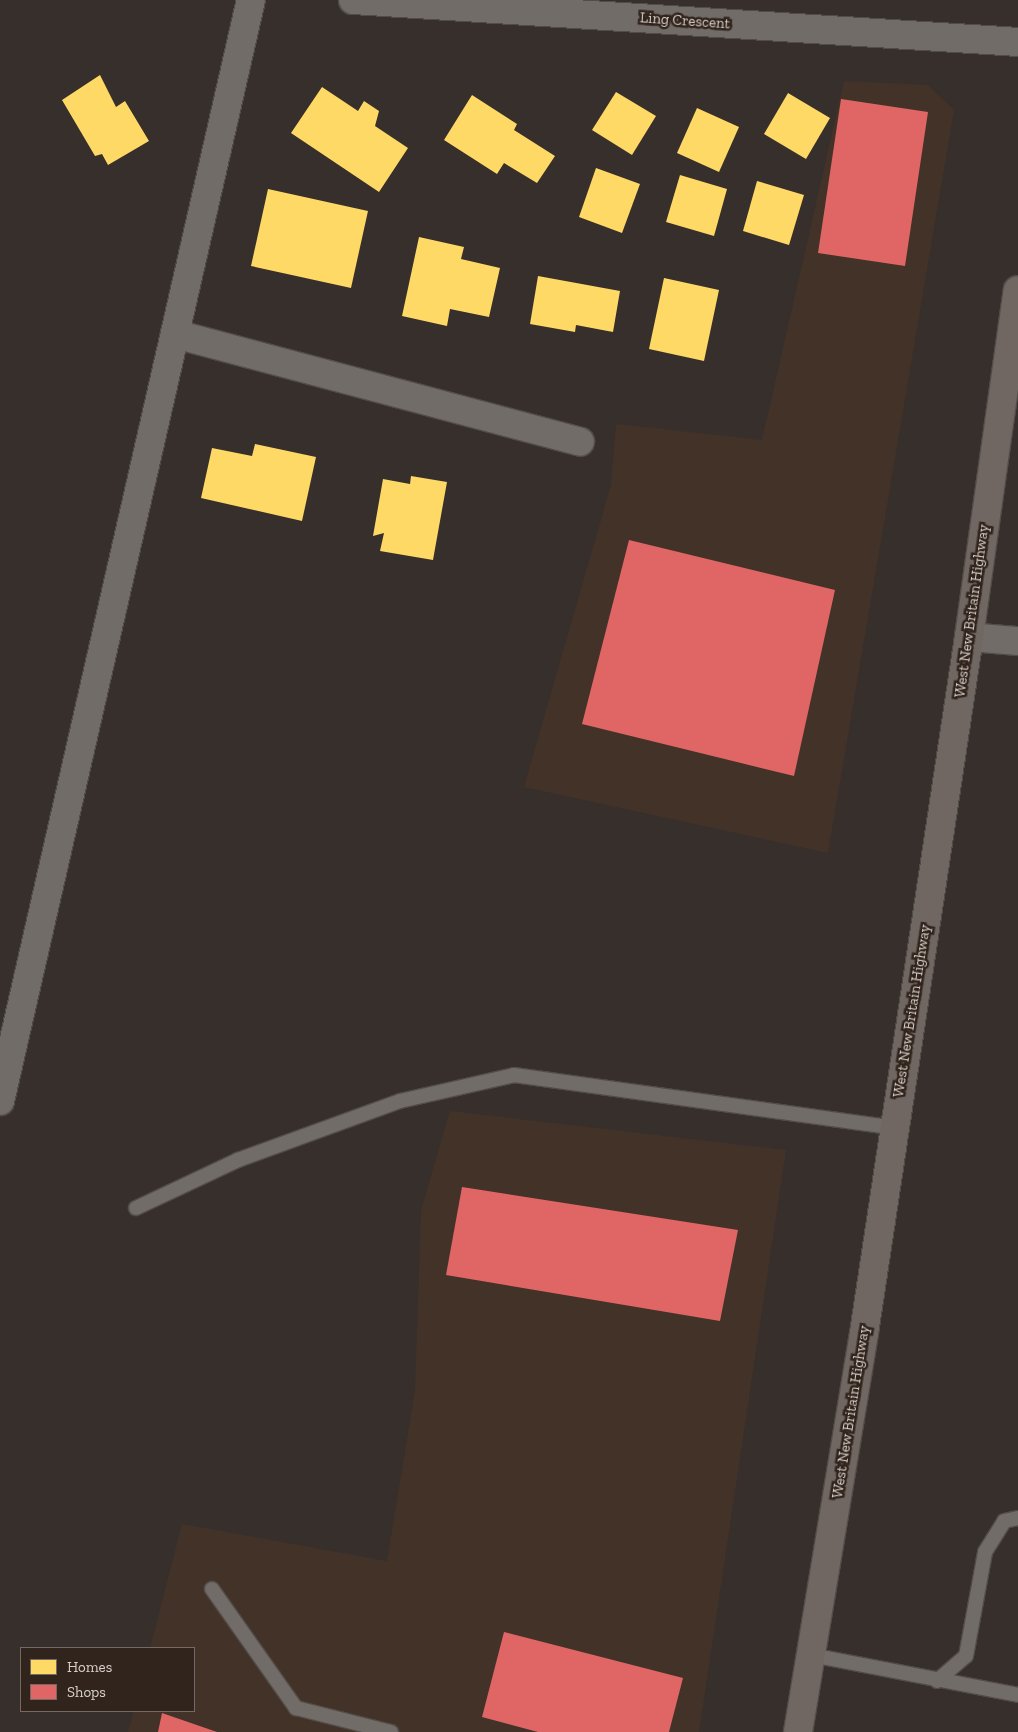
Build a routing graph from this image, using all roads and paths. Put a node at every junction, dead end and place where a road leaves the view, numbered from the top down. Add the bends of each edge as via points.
1 (251, 0) edge
2 (353, 0) edge
3 (1018, 42) edge
4 (1018, 290) edge
5 (175, 334) junction
6 (580, 442) dead end
7 (969, 637) junction
8 (1018, 641) edge
9 (0, 1101) edge
10 (895, 1128) junction
11 (136, 1208) dead end
12 (1018, 1518) edge
13 (212, 1589) dead end
14 (811, 1655) junction
15 (937, 1681) junction
16 (1018, 1695) edge
17 (391, 1732) edge
18 (798, 1732) edge

1 - 5 street
2 - 3 street, Ling Crescent
4 - 7 main road, West New Britain Highway
5 - 6 street
5 - 9 street
7 - 8 street
7 - 10 main road, West New Britain Highway
10 - 11 lane via 514,1075 400,1101 238,1160
10 - 14 main road, West New Britain Highway
12 - 15 lane via 1004,1521 986,1552 966,1656
13 - 17 lane via 296,1708
14 - 15 lane
14 - 18 main road, West New Britain Highway
15 - 16 lane

